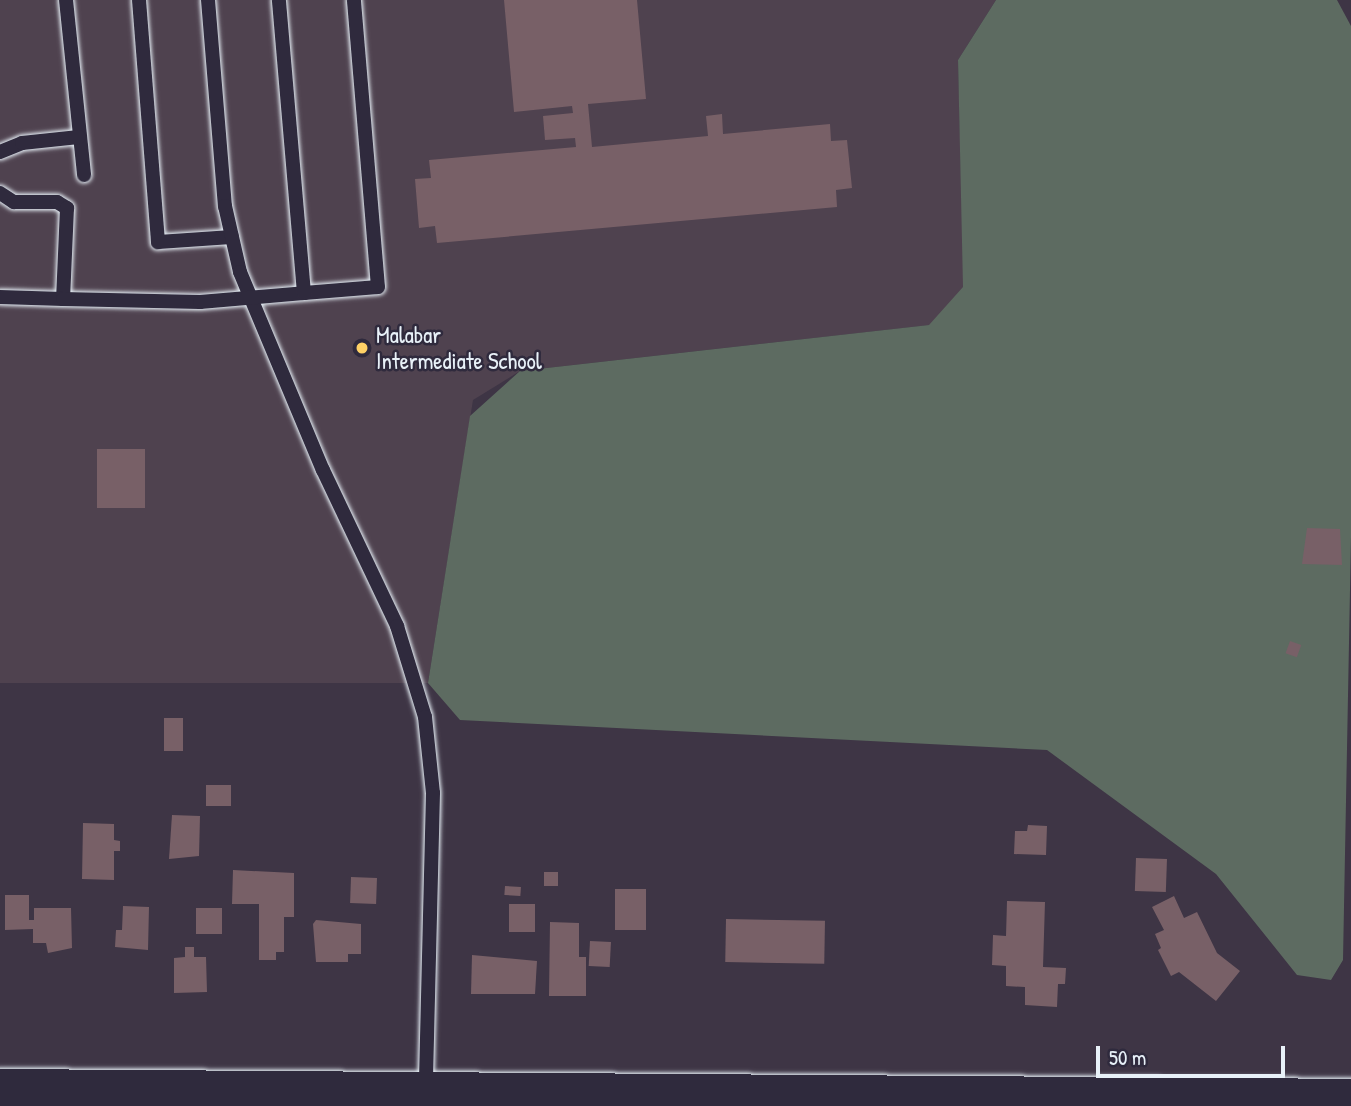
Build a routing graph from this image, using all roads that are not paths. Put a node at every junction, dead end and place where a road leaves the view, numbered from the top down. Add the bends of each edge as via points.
1 (66, 0) edge
2 (139, 0) edge
3 (208, 0) edge
4 (279, 0) edge
5 (354, 0) edge
6 (79, 137) junction
7 (0, 152) edge
8 (84, 174) dead end
9 (0, 193) edge
10 (232, 237) junction
11 (304, 293) junction
12 (0, 297) edge
13 (249, 298) junction
14 (63, 299) junction
15 (0, 1088) edge
16 (426, 1092) junction
17 (1351, 1098) edge

1 - 6 lane
2 - 10 lane via 158,242
3 - 10 lane via 225,206
4 - 11 lane
5 - 11 lane via 378,287
6 - 7 lane via 22,143
6 - 8 lane
9 - 14 lane via 15,202 57,202 66,208
10 - 13 lane
11 - 13 lane
12 - 14 lane
13 - 14 lane via 201,302
13 - 16 lane via 397,626 422,703 433,793
15 - 16 main road
16 - 17 main road

